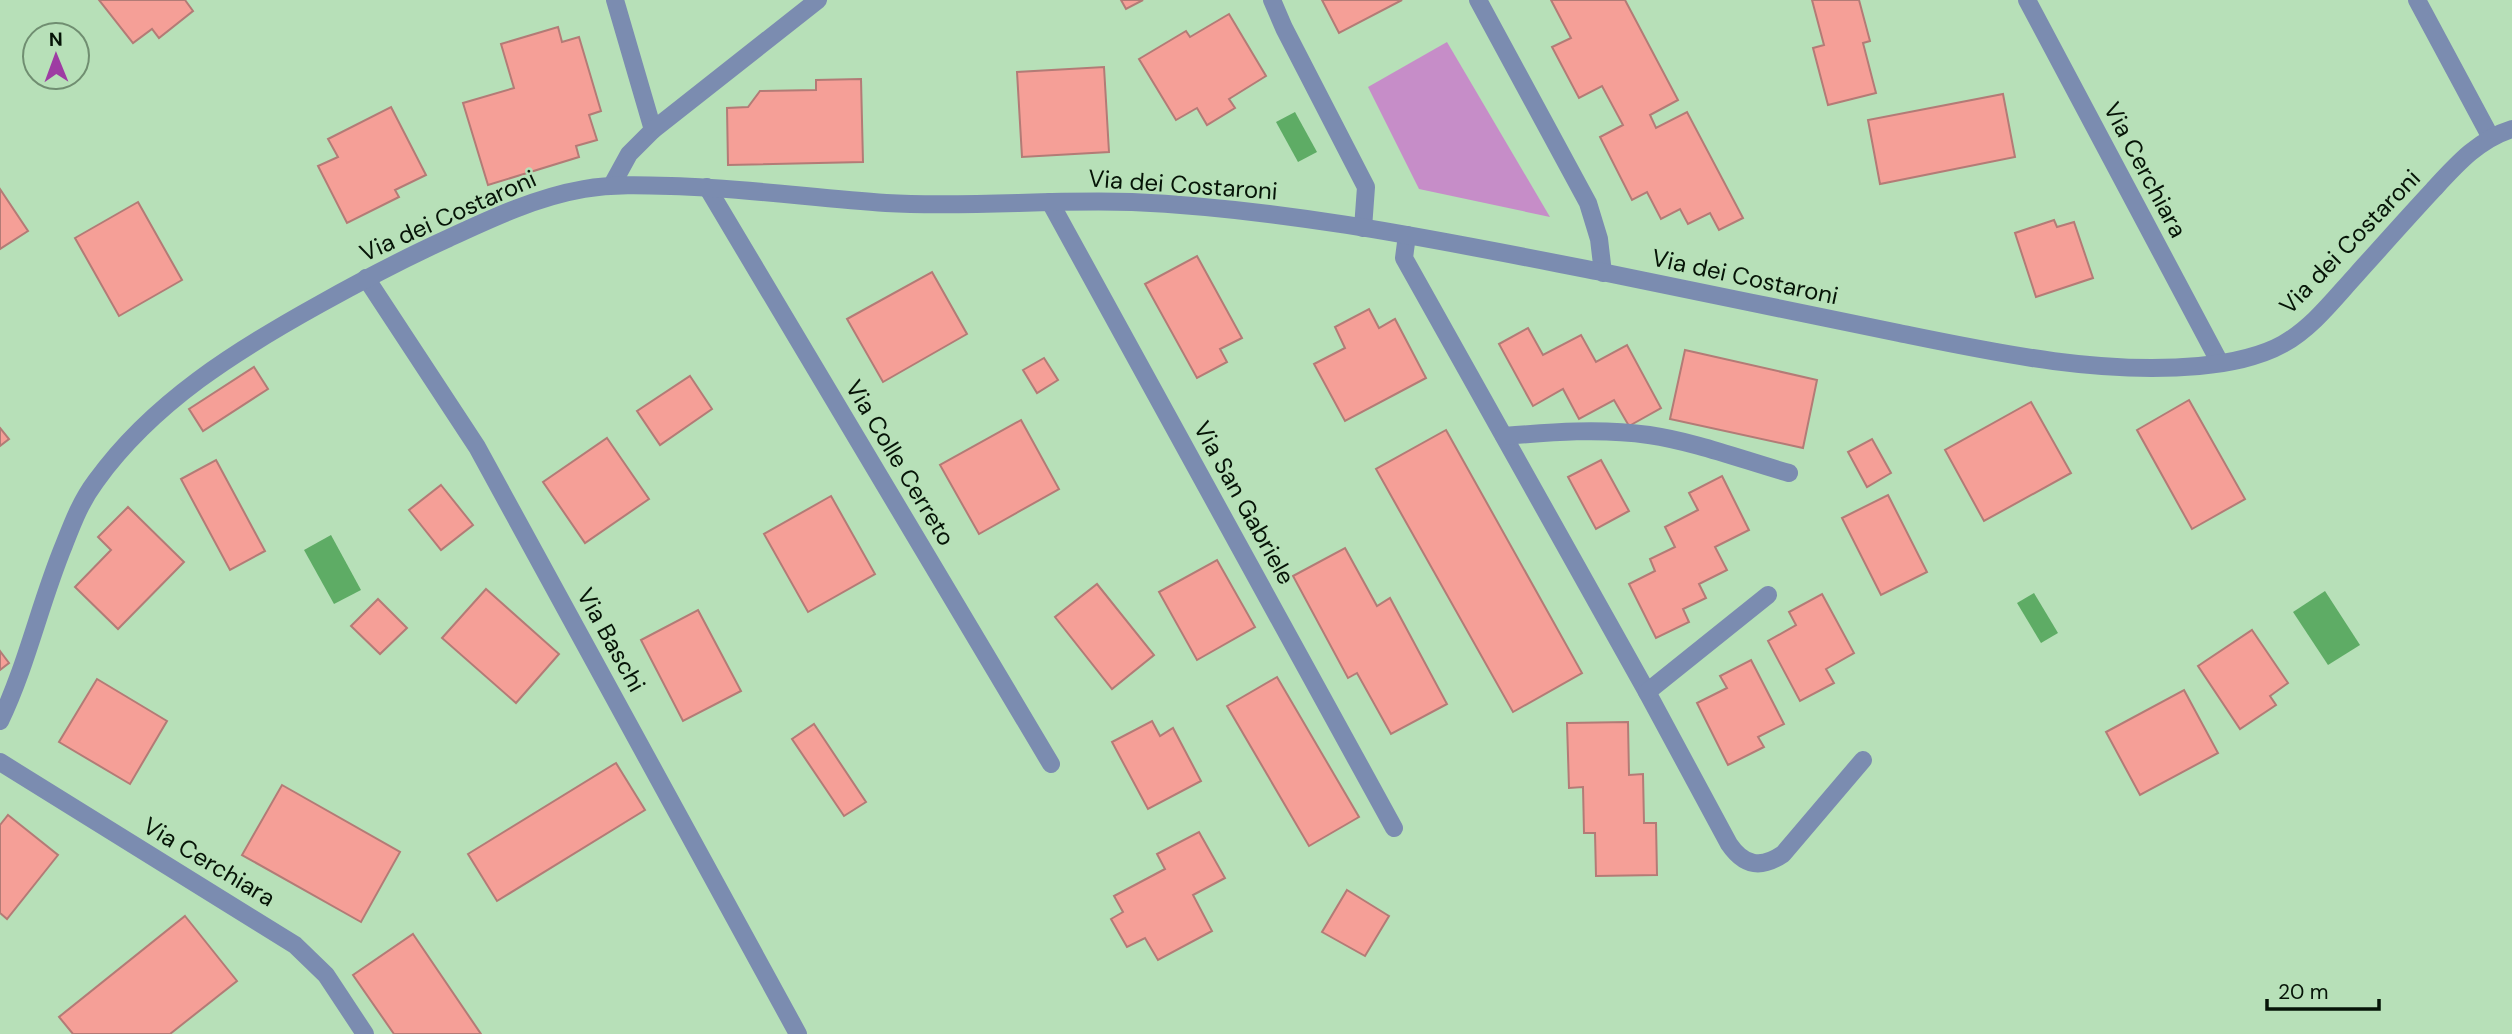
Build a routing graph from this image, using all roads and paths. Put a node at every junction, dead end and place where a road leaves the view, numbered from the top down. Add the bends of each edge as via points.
1 (615, 0) edge
2 (818, 0) edge
3 (1272, 0) edge
4 (1478, 0) edge
5 (2027, 0) edge
6 (2417, 0) edge
7 (2512, 129) edge
8 (653, 130) junction
9 (2490, 136) junction
10 (612, 185) junction
11 (707, 187) junction
12 (1050, 202) junction
13 (1363, 228) junction
14 (1407, 235) junction
15 (1603, 272) junction
16 (366, 278) junction
17 (2220, 363) junction
18 (1504, 436) junction
19 (1789, 473) dead end
20 (1768, 595) dead end
21 (1647, 692) junction
22 (0, 721) edge
23 (1863, 760) dead end
24 (0, 762) edge
25 (1051, 764) dead end
26 (1394, 828) dead end
27 (365, 1034) edge
28 (798, 1034) edge

1 - 8 street
2 - 8 street
3 - 13 street via 1366,187
4 - 15 street via 1584,194 1600,239
5 - 17 street, Via Cerchiara
6 - 9 street
7 - 9 street, Via dei Costaroni
8 - 10 street via 629,153
9 - 17 street, Via dei Costaroni via 2451,171 2310,323 2283,344
10 - 11 street, Via dei Costaroni
10 - 16 street, Via dei Costaroni via 576,190 506,213
11 - 12 street, Via dei Costaroni via 910,204
11 - 25 street, Via Colle Cerreto
12 - 13 street, Via dei Costaroni via 1131,202 1253,211
12 - 26 street, Via San Gabriele
13 - 14 street, Via dei Costaroni
14 - 15 street, Via dei Costaroni
14 - 18 street via 1404,258
15 - 17 street, Via dei Costaroni via 2020,356 2132,367
16 - 22 street, Via dei Costaroni via 226,360 150,419 113,459 81,503
16 - 28 street, Via Baschi via 477,447
18 - 19 street via 1588,431 1643,434
18 - 21 street
20 - 21 street
21 - 23 street via 1729,844 1748,862 1766,863 1783,854
24 - 27 street, Via Cerchiara via 295,944 326,975

